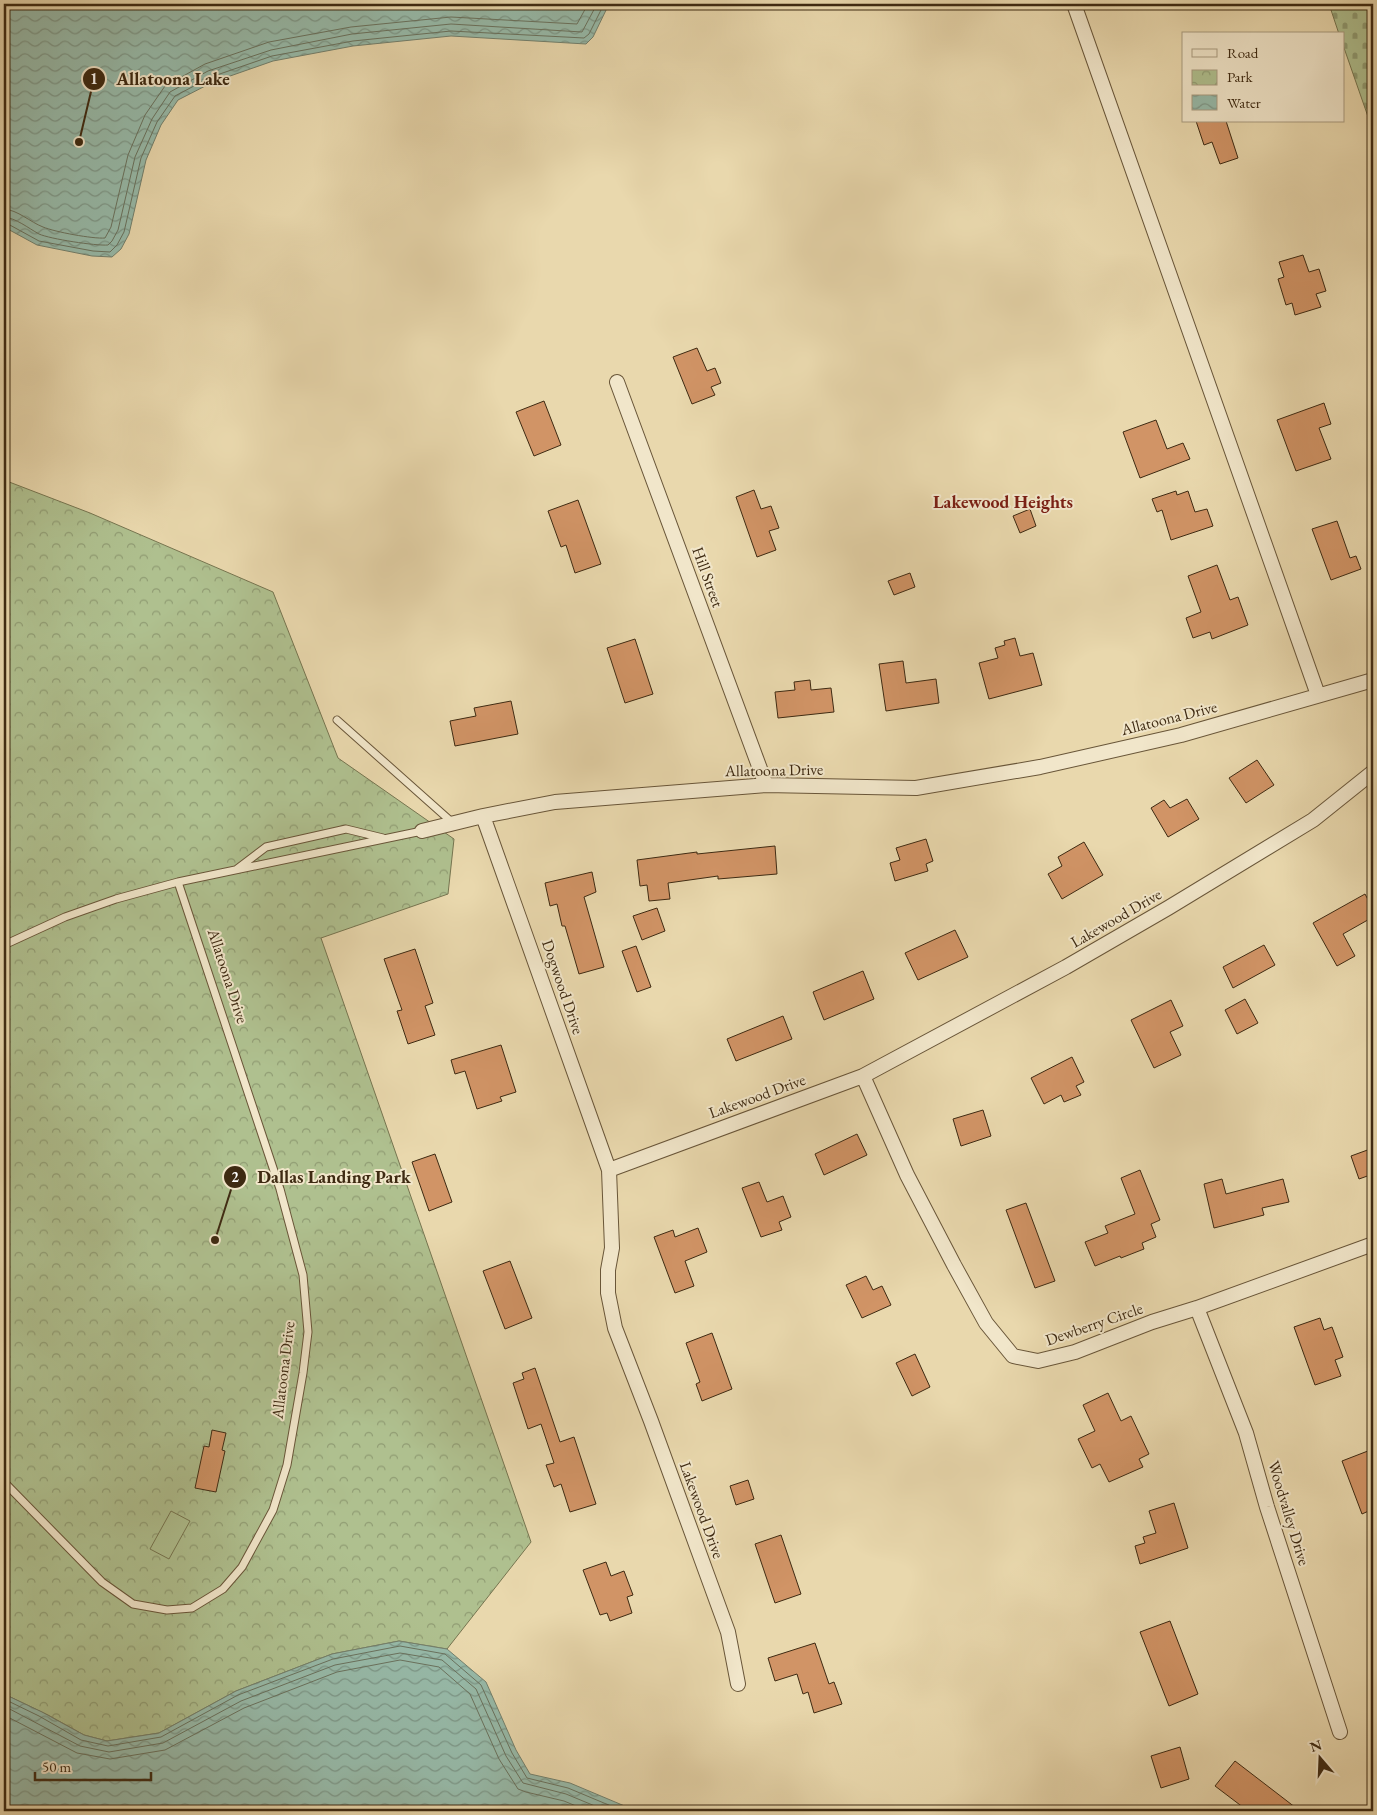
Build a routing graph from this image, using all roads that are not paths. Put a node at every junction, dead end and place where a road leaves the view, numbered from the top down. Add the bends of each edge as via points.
1 (1074, 4) edge
2 (617, 382) dead end
3 (1373, 680) edge
4 (1318, 695) junction
5 (337, 720) dead end
6 (1373, 772) edge
7 (766, 785) junction
8 (484, 816) junction
9 (454, 824) junction
10 (422, 831) joint
11 (386, 839) junction
12 (235, 870) junction
13 (178, 882) junction
14 (4, 945) edge
15 (862, 1076) junction
16 (609, 1170) junction
17 (1373, 1244) edge
18 (1198, 1308) junction
19 (4, 1482) edge
20 (738, 1684) dead end
21 (1340, 1732) dead end

1 - 4 street
2 - 7 street, Hill Street
3 - 4 street, Allatoona Drive
4 - 7 street, Allatoona Drive via 1181,735 1040,766 916,788
5 - 9 lane
6 - 15 street, Lakewood Drive via 1313,820 1168,908 1066,967
7 - 8 street, Allatoona Drive via 555,802
8 - 9 street, Allatoona Drive
8 - 16 street, Dogwood Drive
9 - 10 street, Allatoona Drive
10 - 11 lane, Allatoona Drive
11 - 12 lane
11 - 12 lane, Allatoona Drive via 346,829 266,847
12 - 13 lane, Allatoona Drive
13 - 14 lane, Allatoona Drive via 65,916
13 - 19 lane, Allatoona Drive via 280,1189 303,1276 308,1332 287,1465 273,1510 242,1567 223,1590 192,1608 166,1610 133,1604 102,1582
15 - 16 street, Lakewood Drive
15 - 18 street, Dewberry Circle via 907,1175 954,1265 986,1323 1013,1356 1038,1361 1074,1352
16 - 20 street, Lakewood Drive via 612,1248 608,1293 615,1328 728,1632
17 - 18 street, Dewberry Circle
18 - 21 street, Woodvalley Drive via 1246,1433

